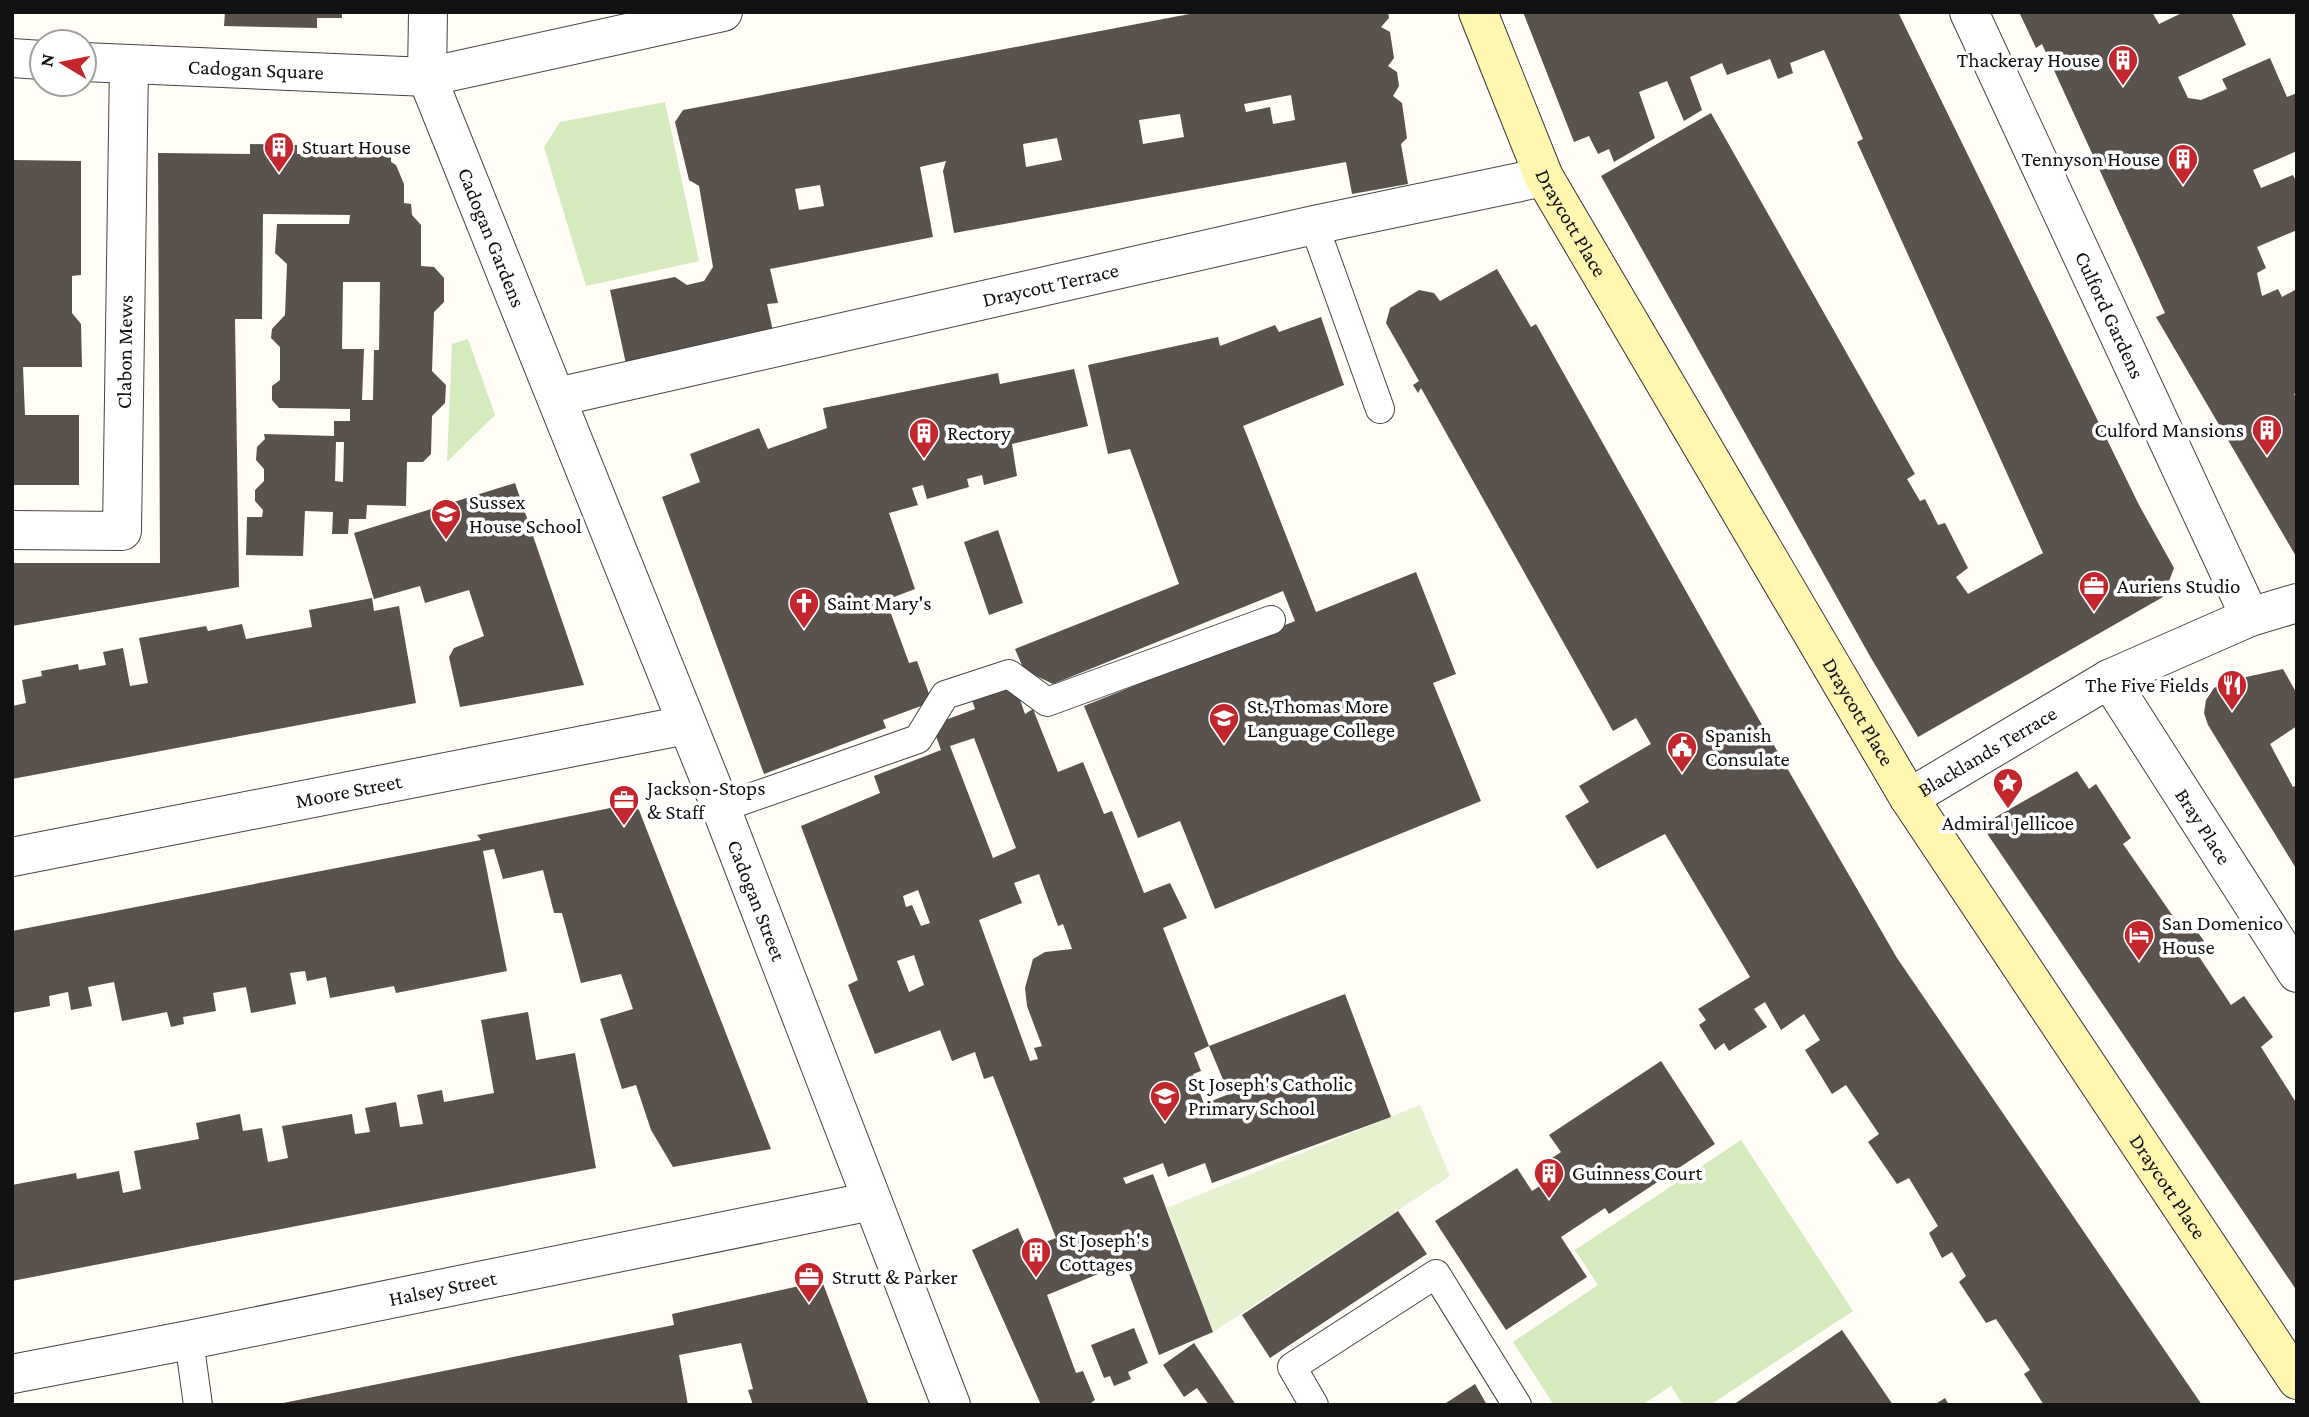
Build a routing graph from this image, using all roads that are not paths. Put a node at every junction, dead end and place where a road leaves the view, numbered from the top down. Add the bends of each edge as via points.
1 (428, 12) edge
2 (723, 12) edge
3 (1478, 12) edge
4 (1969, 12) edge
5 (98, 63) edge
6 (130, 64) junction
7 (427, 77) junction
8 (1544, 177) junction
9 (1314, 225) junction
10 (556, 397) junction
11 (1380, 409) dead end
12 (12, 530) edge
13 (2297, 603) edge
14 (2250, 617) junction
15 (1271, 620) dead end
16 (2109, 679) junction
17 (685, 725) junction
18 (1909, 798) junction
19 (721, 808) junction
20 (12, 857) edge
21 (2295, 965) edge
22 (872, 1201) junction
23 (189, 1340) junction
24 (12, 1374) edge
25 (2297, 1380) edge
26 (198, 1405) edge
27 (951, 1405) edge
28 (1314, 1405) edge
29 (1517, 1405) edge

1 - 7 street, Cadogan Gardens
2 - 7 street
3 - 8 street, Draycott Place
4 - 14 street, Culford Gardens
5 - 6 street, Cadogan Square
6 - 7 street, Cadogan Square
6 - 12 street, Clabon Mews via 122,531
7 - 10 street, Cadogan Gardens
8 - 9 street, Draycott Terrace
8 - 18 street, Draycott Place
9 - 10 street, Draycott Terrace
9 - 11 lane
10 - 17 street, Cadogan Street
13 - 14 street, Blacklands Terrace
14 - 16 street, Blacklands Terrace
15 - 19 lane via 1047,702 1009,674 972,685 945,695 918,739
16 - 18 street, Blacklands Terrace
16 - 21 street, Bray Place
17 - 19 street, Cadogan Street
17 - 20 street, Moore Street
18 - 25 street, Draycott Place
19 - 22 street, Cadogan Street
22 - 23 street, Halsey Street
22 - 27 street, Cadogan Street
23 - 24 street, Halsey Street
23 - 26 lane
28 - 29 lane via 1292,1367 1436,1274

